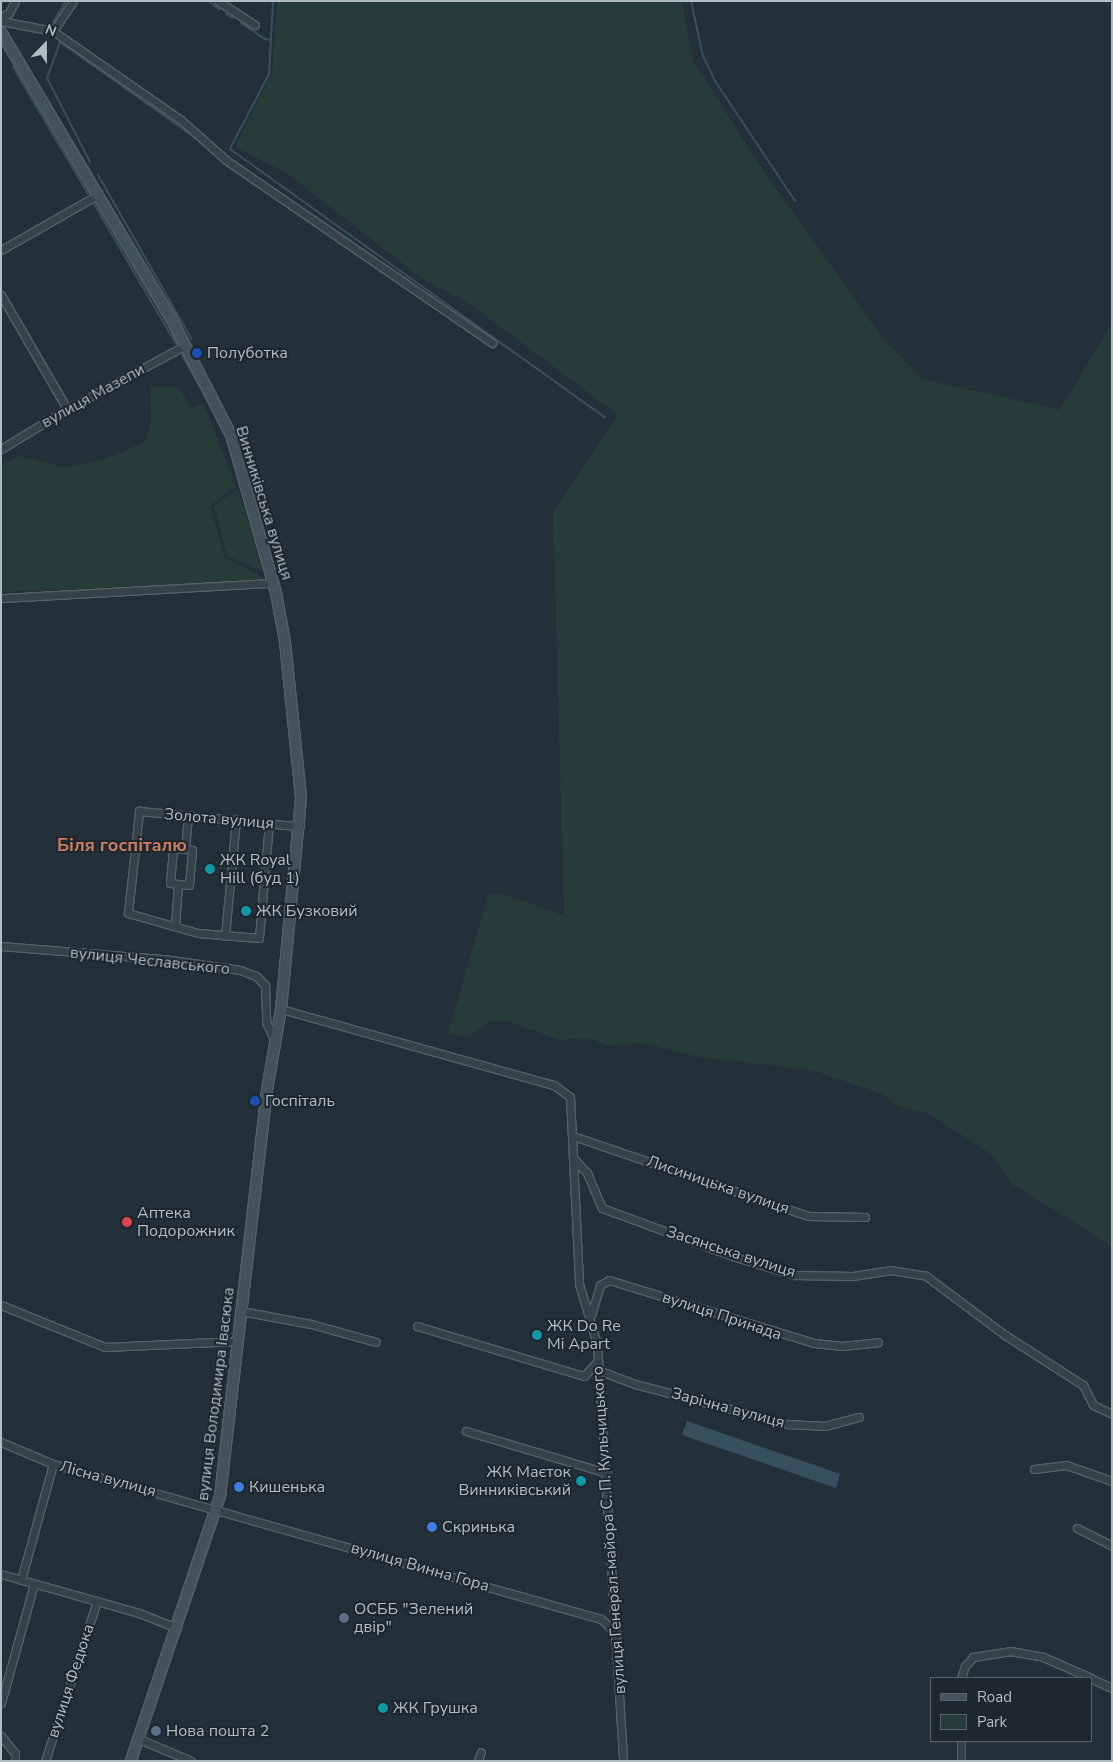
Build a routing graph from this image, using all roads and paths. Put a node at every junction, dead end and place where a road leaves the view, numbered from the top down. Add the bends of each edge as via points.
1 (15, 1) edge
2 (73, 1) edge
3 (218, 1) edge
4 (1, 17) edge
5 (1, 21) edge
6 (255, 25) dead end
7 (53, 31) junction
8 (1, 32) edge
9 (99, 194) junction
10 (1, 250) edge
11 (1, 295) edge
12 (492, 343) dead end
13 (186, 346) junction
14 (67, 409) junction
15 (1, 448) edge
16 (273, 583) junction
17 (1, 598) edge
18 (188, 816) junction
19 (236, 820) junction
20 (269, 824) junction
21 (300, 826) junction
22 (184, 849) junction
23 (178, 884) junction
24 (174, 926) junction
25 (225, 936) junction
26 (1, 946) edge
27 (281, 1009) junction
28 (274, 1044) junction
29 (573, 1136) junction
30 (573, 1158) junction
31 (865, 1217) dead end
32 (1, 1305) edge
33 (241, 1312) junction
34 (590, 1315) junction
35 (418, 1326) dead end
36 (238, 1341) junction
37 (376, 1342) dead end
38 (878, 1342) dead end
39 (598, 1361) junction
40 (598, 1370) junction
41 (1112, 1414) edge
42 (859, 1418) dead end
43 (466, 1431) dead end
44 (1, 1442) edge
45 (53, 1464) junction
46 (1034, 1469) dead end
47 (607, 1473) junction
48 (1112, 1481) edge
49 (218, 1508) junction
50 (1077, 1528) dead end
51 (1112, 1546) edge
52 (1, 1574) edge
53 (21, 1580) junction
54 (34, 1584) junction
55 (97, 1601) junction
56 (177, 1628) junction
57 (617, 1634) junction
58 (961, 1677) edge
59 (1089, 1677) edge
60 (1093, 1679) edge
61 (1112, 1688) edge
62 (1, 1703) edge
63 (1, 1736) edge
64 (139, 1739) junction
65 (961, 1742) edge
66 (481, 1752) dead end
67 (14, 1761) edge
68 (45, 1761) edge
69 (131, 1761) edge
70 (191, 1761) edge
71 (478, 1761) edge
72 (623, 1761) edge
73 (961, 1761) edge

1 - 4 street via 9,12
2 - 7 street
3 - 6 street
5 - 7 street
7 - 12 street via 209,142 226,160
8 - 9 main road, Винниківська вулиця
9 - 10 street
9 - 13 main road, Винниківська вулиця
11 - 14 street
13 - 14 street, вулиця Мазепи
13 - 16 main road, Винниківська вулиця via 231,435
14 - 15 street, вулиця Мазепи
16 - 17 street
16 - 21 main road, Винниківська вулиця via 294,715 301,798
18 - 19 street, Золота вулиця
18 - 22 street
18 - 24 street, Золота вулиця via 139,811 128,913
19 - 20 street, Золота вулиця
19 - 25 street
20 - 21 street, Золота вулиця
20 - 25 street via 259,938
21 - 27 main road, Винниківська вулиця
22 - 23 street via 192,850 189,885
22 - 23 street via 173,848 170,883
23 - 24 street
24 - 25 street
26 - 28 street, вулиця Чеславського via 164,959 240,970 256,976 265,985 266,1022
27 - 28 main road, вулиця Володимира Івасюка
27 - 29 street, вулиця Генерал-майора С. П. Кульчицького via 560,1088 570,1097
28 - 33 main road, вулиця Володимира Івасюка
29 - 30 street, вулиця Генерал-майора С. П. Кульчицького
29 - 31 street, Лисиницька вулиця via 808,1216
30 - 34 street, вулиця Генерал-майора С. П. Кульчицького via 579,1284
30 - 41 street, Засянська вулиця via 588,1173 602,1208 735,1257 795,1275 852,1276 890,1270 921,1274 1005,1335 1083,1385 1093,1405
32 - 36 street via 105,1347
33 - 36 main road, вулиця Володимира Івасюка
33 - 37 street via 311,1324
34 - 38 street, вулиця Принада via 600,1285 608,1280 814,1343 842,1346
34 - 39 street, вулиця Генерал-майора С. П. Кульчицького
35 - 39 street via 584,1376
36 - 49 main road, вулиця Володимира Івасюка
39 - 40 street, вулиця Генерал-майора С. П. Кульчицького
40 - 42 street, Зарічна вулиця via 635,1384 788,1424 825,1426
40 - 47 street, вулиця Генерал-майора С. П. Кульчицького
43 - 47 street
44 - 45 street, Лісна вулиця
45 - 49 street, Лісна вулиця
45 - 53 street
46 - 48 street via 1066,1465
47 - 57 street, вулиця Генерал-майора С. П. Кульчицького
49 - 56 main road, вулиця Володимира Івасюка
49 - 57 street, вулиця Винна Гора via 602,1619
50 - 51 street
52 - 53 street
53 - 54 street
54 - 55 street
54 - 62 street
55 - 56 street
55 - 68 street, вулиця Федюка
56 - 64 main road, вулиця Володимира Івасюка
57 - 72 street, вулиця Генерал-майора С. П. Кульчицького
58 - 59 street via 973,1657 1004,1651 1043,1657
60 - 61 street
63 - 67 street via 15,1753
64 - 69 main road, вулиця Володимира Івасюка
64 - 70 street
65 - 73 street
66 - 71 street

